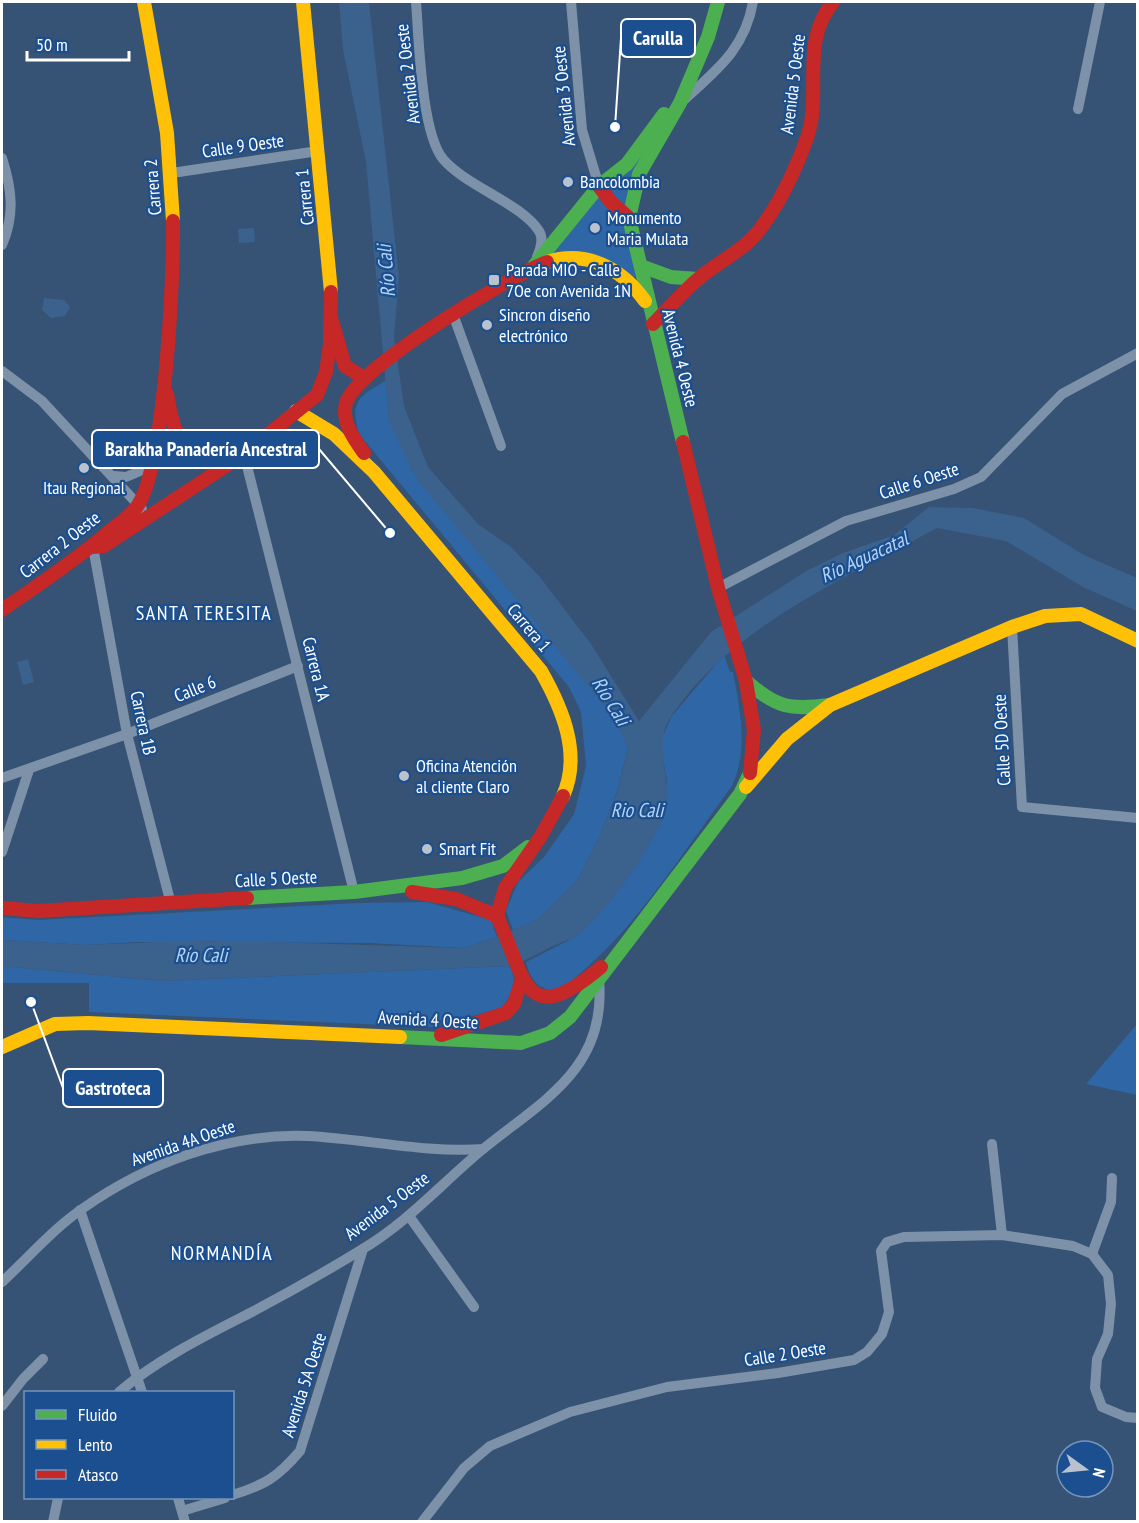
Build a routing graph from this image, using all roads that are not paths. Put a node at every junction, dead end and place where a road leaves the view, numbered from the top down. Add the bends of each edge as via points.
1 (144, 2) edge
2 (303, 2) edge
3 (416, 2) edge
4 (571, 2) edge
5 (718, 2) edge
6 (753, 2) edge
7 (833, 2) edge
8 (1100, 2) edge
9 (702, 54) junction
10 (680, 103) junction
11 (1078, 109) dead end
12 (318, 151) junction
13 (2, 158) edge
14 (172, 173) junction
15 (598, 186) junction
16 (629, 218) junction
17 (2, 245) edge
18 (641, 266) junction
19 (531, 269) junction
20 (698, 279) junction
21 (454, 317) junction
22 (332, 321) junction
23 (653, 324) junction
24 (1137, 353) edge
25 (164, 370) junction
26 (2, 371) edge
27 (368, 375) junction
28 (296, 411) junction
29 (501, 446) dead end
30 (243, 454) junction
31 (152, 466) junction
32 (226, 466) junction
33 (374, 472) junction
34 (114, 476) junction
35 (138, 506) junction
36 (153, 515) junction
37 (93, 547) junction
38 (718, 588) junction
39 (2, 610) edge
40 (1012, 627) junction
41 (1137, 641) edge
42 (298, 666) junction
43 (747, 681) junction
44 (830, 705) junction
45 (127, 734) junction
46 (29, 770) junction
47 (2, 778) edge
48 (740, 794) junction
49 (1137, 818) edge
50 (541, 836) junction
51 (2, 852) edge
52 (354, 892) junction
53 (171, 903) junction
54 (2, 908) edge
55 (500, 921) junction
56 (621, 950) junction
57 (521, 975) junction
58 (599, 980) junction
59 (434, 1037) junction
60 (2, 1047) edge
61 (992, 1144) dead end
62 (483, 1149) junction
63 (1112, 1178) dead end
64 (81, 1210) junction
65 (409, 1216) junction
66 (1002, 1234) junction
67 (363, 1249) junction
68 (1092, 1254) junction
69 (2, 1282) edge
70 (474, 1307) dead end
71 (43, 1359) dead end
72 (137, 1377) junction
73 (120, 1391) edge
74 (142, 1391) edge
75 (2, 1406) edge
76 (1137, 1418) edge
77 (234, 1494) edge
78 (58, 1499) edge
79 (178, 1499) edge
80 (221, 1499) edge
81 (184, 1516) edge
82 (53, 1521) edge
83 (422, 1521) edge

1 - 14 main road, Carrera 2
2 - 12 main road, Carrera 1
3 - 19 street, Avenida 2 Oeste via 429,124 442,158 538,231 542,240 540,251
4 - 15 street, Avenida 3 Oeste via 582,130
5 - 9 main road, Avenida 4 Oeste
6 - 10 street via 750,23 737,48
7 - 20 main road, Avenida 5 Oeste via 820,18 813,53 808,135 790,181 755,235
8 - 11 street
9 - 10 main road, Avenida 4 Oeste
9 - 15 main road, Avenida 4 Oeste via 663,117 627,164
10 - 16 main road, Avenida 4 Oeste via 639,174
12 - 14 street, Calle 9 Oeste
12 - 22 main road, Carrera 1
13 - 17 street via 11,215
14 - 25 main road, Carrera 2 via 174,219
15 - 16 main road
15 - 19 main road, Avenida 4 Oeste
16 - 18 main road, Avenida 4 Oeste
18 - 20 main road via 671,277
18 - 23 main road, Avenida 4 Oeste
19 - 21 main road
19 - 23 main road via 566,258 590,259 613,267 632,282 645,301
20 - 23 main road, Avenida 5 Oeste
21 - 27 main road
21 - 29 street
22 - 27 main road via 345,366
22 - 28 main road, Carrera 1 via 323,385 317,395
23 - 38 main road, Avenida 4 Oeste
24 - 38 street, Calle 6 Oeste via 1062,394 981,477 954,489 846,521
25 - 31 main road, Carrera 2
25 - 32 main road, Carrera 2 via 172,427 178,440 196,458
26 - 34 street via 42,401
27 - 33 main road via 349,394 344,414
28 - 30 main road, Carrera 1
28 - 33 main road via 334,434
30 - 32 main road, Carrera 1
30 - 42 street, Carrera 1A
31 - 34 street via 126,477
31 - 35 main road, Carrera 2
32 - 36 main road, Carrera 1
33 - 50 main road, Carrera 1 via 541,671 561,707 570,748 570,781
34 - 35 street
35 - 36 street
35 - 37 main road, Carrera 2 Oeste via 100,536
36 - 37 main road, Carrera 1 via 105,546
37 - 39 main road, Carrera 2 Oeste
37 - 45 street, Carrera 1B
38 - 43 main road, Avenida 4 Oeste
40 - 41 main road, Avenida 4 Oeste via 1045,616 1081,614
40 - 44 main road, Avenida 4 Oeste
40 - 49 street, Calle 5D Oeste via 1022,807
42 - 45 street, Calle 6
42 - 52 street, Carrera 1A
43 - 44 main road, Avenida 4 Oeste via 770,702 790,710
43 - 48 main road, Avenida 4 Oeste via 754,730 750,774
44 - 48 main road, Avenida 4 Oeste via 787,739
45 - 46 street, Calle 6
45 - 53 street, Carrera 1B
46 - 47 street, Calle 6
46 - 51 street
48 - 56 main road, Avenida 4 Oeste
50 - 52 main road, Calle 5 Oeste via 502,866 462,878
50 - 55 main road, Carrera 1 via 506,888
52 - 53 main road, Calle 5 Oeste
52 - 55 main road via 431,892 471,903
53 - 54 main road, Calle 5 Oeste via 38,911
55 - 57 main road
56 - 57 main road via 557,998 539,996 529,990
56 - 58 main road, Avenida 4 Oeste
57 - 59 main road via 514,1004 506,1013
58 - 59 main road, Avenida 4 Oeste via 570,1017 550,1033 521,1043
58 - 62 street, Avenida 5 Oeste via 600,1008 589,1050 561,1087 529,1117
59 - 60 main road, Avenida 4 Oeste via 88,1023 55,1024
61 - 66 street
62 - 64 street, Avenida 4A Oeste via 449,1151 310,1136 243,1139 166,1163 126,1181
62 - 65 street, Avenida 5 Oeste
63 - 68 street via 1111,1202
64 - 69 street, Avenida 4A Oeste
64 - 72 street
65 - 67 street, Avenida 5 Oeste
65 - 70 street
66 - 68 street, Calle 2 Oeste via 1073,1246
66 - 83 street, Calle 2 Oeste via 904,1237 888,1242 880,1257 889,1312 882,1334 854,1360 667,1387 570,1412 490,1446 464,1468
67 - 72 street, Avenida 5 Oeste via 196,1340
67 - 77 street, Avenida 5A Oeste via 300,1451 280,1474
68 - 76 street via 1108,1275 1111,1304 1108,1334 1097,1359 1095,1388 1102,1407
71 - 75 street
72 - 73 street, Avenida 5 Oeste
72 - 74 street
78 - 82 street
79 - 81 street
80 - 81 street

